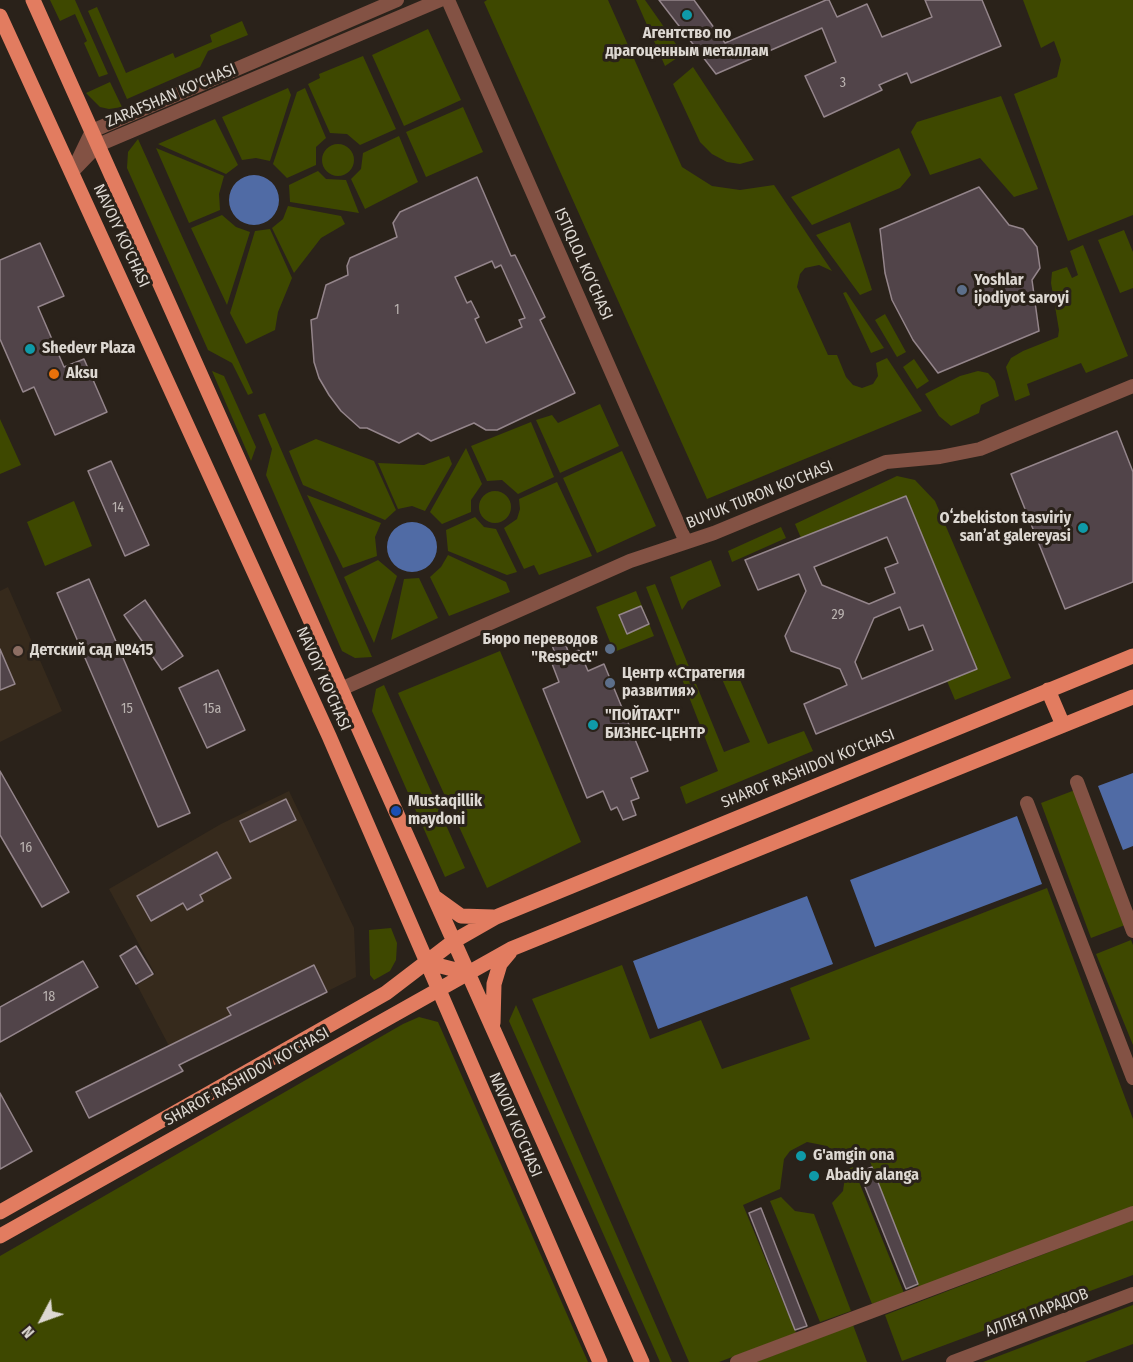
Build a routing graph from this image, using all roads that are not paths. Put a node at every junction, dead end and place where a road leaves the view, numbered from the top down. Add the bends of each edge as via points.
1 (33, 0) edge
2 (397, 0) edge
3 (440, 0) edge
4 (448, 0) edge
5 (0, 16) edge
6 (95, 138) junction
7 (72, 172) junction
8 (1133, 386) edge
9 (686, 542) junction
10 (1133, 656) edge
11 (342, 689) junction
12 (1048, 690) junction
13 (1133, 696) edge
14 (1063, 725) junction
15 (1077, 782) dead end
16 (1027, 803) dead end
17 (433, 895) junction
18 (496, 917) junction
19 (1133, 930) edge
20 (454, 941) junction
21 (512, 950) junction
22 (425, 962) junction
23 (468, 973) junction
24 (437, 991) junction
25 (495, 1034) junction
26 (1133, 1078) edge
27 (0, 1212) edge
28 (1133, 1213) edge
29 (0, 1236) edge
30 (1133, 1294) edge
31 (600, 1362) edge
32 (642, 1362) edge
33 (737, 1362) edge
34 (953, 1362) edge

1 - 6 main road, NAVOIY KO'CHASI
2 - 6 street, ZARAFSHAN KO'CHASI
3 - 6 street, ZARAFSHAN KO'CHASI
4 - 9 street, ISTIQLOL KO‘CHASI
5 - 7 main road, NAVOIY KO'CHASI
6 - 7 street, ZARAFSHAN KO'CHASI
6 - 11 main road, NAVOIY KO'CHASI
7 - 22 main road, NAVOIY KO'CHASI via 329,736
8 - 9 street, BUYUK TURON KO'CHASI via 980,449 886,462
9 - 11 street, BUYUK TURON KO'CHASI via 630,561
10 - 12 main road, SHAROF RASHIDOV KO'CHASI
11 - 17 main road, NAVOIY KO'CHASI
12 - 14 main road
12 - 18 main road, SHAROF RASHIDOV KO'CHASI
13 - 14 main road, SHAROF RASHIDOV KO'CHASI
14 - 21 main road, SHAROF RASHIDOV KO'CHASI
15 - 19 street
16 - 26 street
17 - 18 main road, SHAROF RASHIDOV KO'CHASI via 461,916
17 - 20 main road, NAVOIY KO'CHASI
18 - 20 main road, SHAROF RASHIDOV KO'CHASI
20 - 22 main road, SHAROF RASHIDOV KO'CHASI
20 - 23 main road, NAVOIY KO'CHASI
21 - 23 main road, SHAROF RASHIDOV KO'CHASI
21 - 25 main road via 500,964 494,984
22 - 23 main road
22 - 24 main road, NAVOIY KO'CHASI
22 - 27 main road, SHAROF RASHIDOV KO'CHASI via 386,993
23 - 24 main road, SHAROF RASHIDOV KO'CHASI
23 - 25 main road, NAVOIY KO'CHASI
24 - 29 main road, SHAROF RASHIDOV KO'CHASI
24 - 31 main road, NAVOIY KO'CHASI
25 - 32 main road, NAVOIY KO'CHASI
28 - 33 street
30 - 34 street, АЛЛЕЯ ПАРАДОВ

